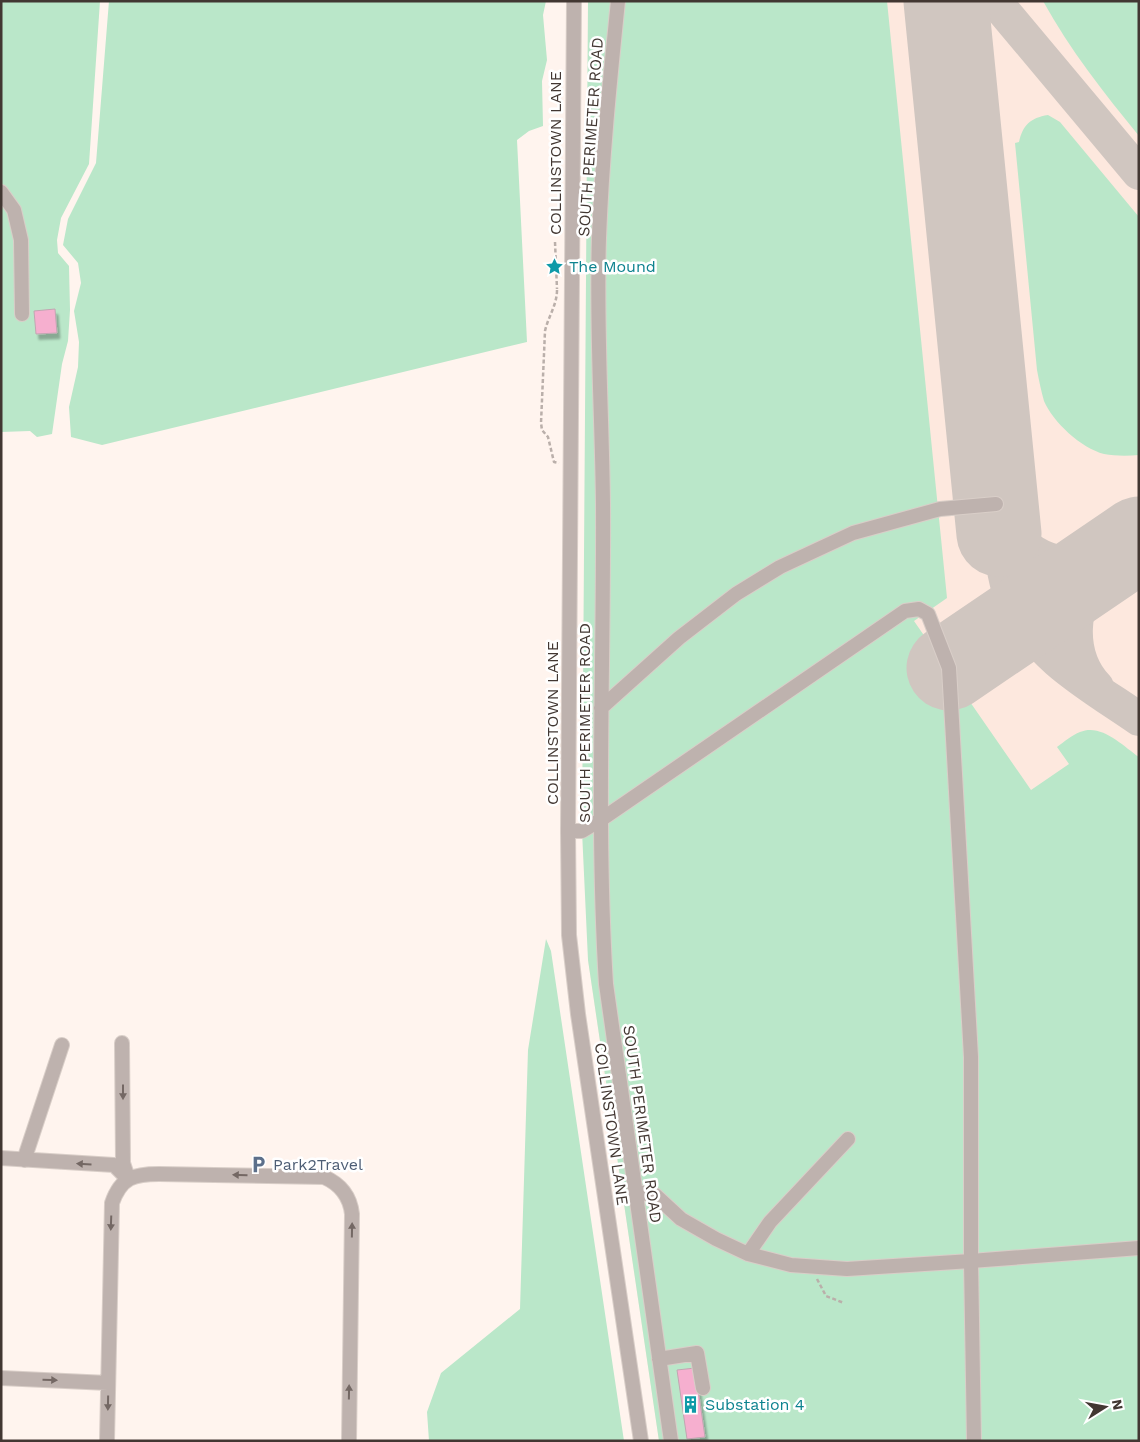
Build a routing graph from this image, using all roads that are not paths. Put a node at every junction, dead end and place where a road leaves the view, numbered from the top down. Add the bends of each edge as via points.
1 (574, 1) edge
2 (618, 1) edge
3 (1, 192) edge
4 (22, 314) dead end
5 (996, 504) dead end
6 (601, 708) junction
7 (602, 819) junction
8 (568, 831) junction
9 (122, 1043) dead end
10 (62, 1045) dead end
11 (848, 1139) dead end
12 (1, 1158) edge
13 (24, 1160) junction
14 (128, 1178) junction
15 (635, 1192) junction
16 (1139, 1248) edge
17 (748, 1254) junction
18 (971, 1261) junction
19 (659, 1360) junction
20 (1, 1378) edge
21 (108, 1383) junction
22 (704, 1388) dead end
23 (107, 1441) edge
24 (348, 1441) edge
25 (641, 1441) edge
26 (671, 1441) edge
27 (974, 1441) edge

1 - 8 street, COLLINSTOWN LANE
2 - 6 street, SOUTH PERIMETER ROAD via 606,111 599,239 603,504
3 - 4 street via 14,210 21,240
5 - 6 street via 940,509 853,533 780,567 736,594 679,638
6 - 7 street, SOUTH PERIMETER ROAD
7 - 8 street via 582,830
7 - 15 street, SOUTH PERIMETER ROAD via 606,984
7 - 18 street via 905,611 919,608 928,614 949,668 971,1057
8 - 25 street, COLLINSTOWN LANE via 569,935 578,1014
9 -> 14 street via 123,1163
10 - 13 street
11 - 17 street via 770,1222
12 - 13 street
14 -> 13 street via 114,1165
14 -> 21 street via 116,1194 111,1210
24 -> 14 street via 352,1214 342,1188 324,1177 159,1174
15 - 17 street via 655,1196 681,1219
15 - 19 street, SOUTH PERIMETER ROAD
16 - 18 street
17 - 18 street via 791,1265 846,1269
18 - 27 street
19 - 22 street via 697,1354
19 - 26 street, SOUTH PERIMETER ROAD
20 -> 21 street
21 -> 23 street

